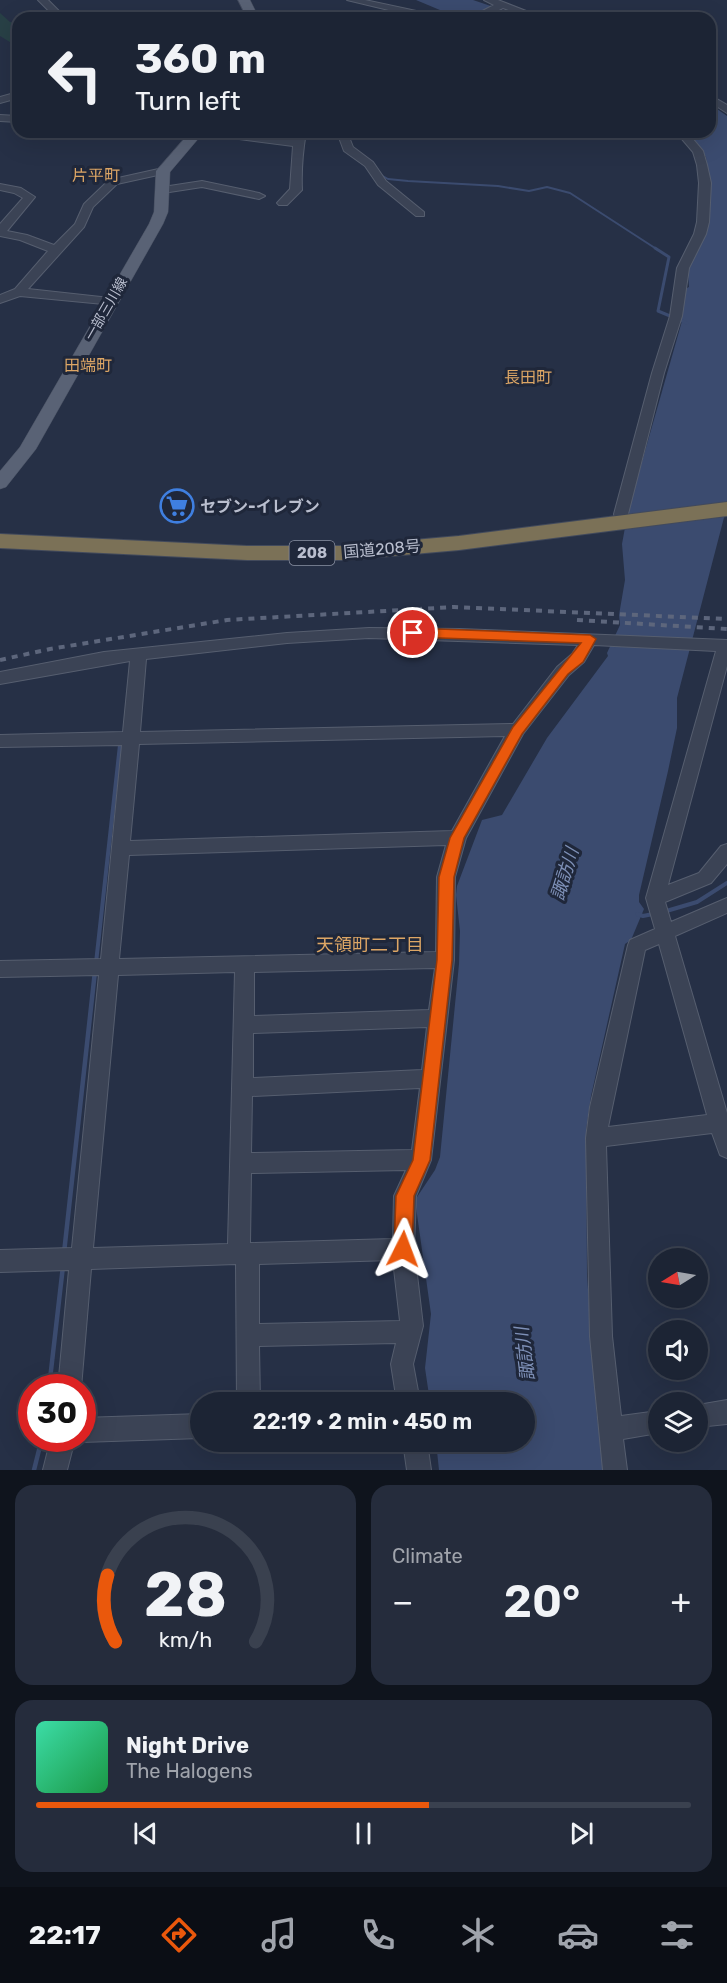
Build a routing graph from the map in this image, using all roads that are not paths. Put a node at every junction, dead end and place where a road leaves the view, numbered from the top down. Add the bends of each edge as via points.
1 (43, 0) edge
2 (352, 0) edge
3 (401, 0) edge
4 (489, 0) edge
5 (502, 5) junction
6 (55, 12) edge
7 (408, 12) edge
8 (430, 12) edge
9 (487, 12) edge
10 (522, 12) edge
11 (192, 138) edge
12 (301, 138) edge
13 (344, 138) edge
14 (687, 138) edge
15 (163, 171) junction
16 (0, 187) edge
17 (163, 190) junction
18 (259, 196) dead end
19 (283, 203) dead end
20 (420, 214) dead end
21 (0, 232) edge
22 (55, 250) junction
23 (19, 292) junction
24 (0, 299) edge
25 (110, 302) junction
26 (0, 483) edge
27 (727, 509) edge
28 (626, 521) junction
29 (0, 541) edge
30 (590, 639) junction
31 (726, 645) edge
32 (139, 654) junction
33 (0, 678) edge
34 (517, 730) junction
35 (133, 738) junction
36 (0, 741) edge
37 (457, 838) junction
38 (122, 848) junction
39 (727, 851) edge
40 (655, 898) junction
41 (727, 905) edge
42 (665, 934) junction
43 (445, 960) junction
44 (245, 965) junction
45 (108, 968) junction
46 (0, 969) edge
47 (438, 1018) junction
48 (244, 1025) junction
49 (431, 1079) junction
50 (243, 1087) junction
51 (724, 1123) edge
52 (596, 1138) junction
53 (727, 1148) edge
54 (421, 1160) junction
55 (241, 1163) junction
56 (403, 1249) junction
57 (244, 1255) junction
58 (81, 1260) junction
59 (0, 1261) edge
60 (411, 1332) junction
61 (248, 1335) junction
62 (70, 1374) edge
63 (248, 1392) edge
64 (406, 1392) edge
65 (727, 1412) edge
66 (708, 1415) edge
67 (648, 1423) edge
68 (190, 1426) edge
69 (610, 1429) junction
70 (96, 1430) edge
71 (60, 1452) edge
72 (416, 1452) edge
73 (55, 1470) edge
74 (419, 1470) edge
75 (615, 1470) edge

1 - 6 street
2 - 7 street
3 - 8 street
4 - 5 street
5 - 9 street
5 - 10 street
11 - 15 main road
12 - 19 street via 296,190
13 - 20 street via 348,148 369,164 382,183
14 - 28 street via 698,150 702,165 703,222 683,268 676,315 621,514
15 - 17 main road, 一部三川線
15 - 22 street via 113,182 88,206 80,225
16 - 21 street via 28,196
17 - 18 street via 202,184
17 - 25 main road, 一部三川線 via 156,224
21 - 22 street
22 - 23 street
23 - 24 street
23 - 25 street
25 - 26 main road, 一部三川線 via 27,448
27 - 28 highway, 国道208号 / 208
28 - 29 highway, 国道208号 / 208 via 345,553 247,553
30 - 31 street
30 - 32 street via 369,633
30 - 34 street
31 - 40 street
32 - 33 street via 62,664
32 - 35 street
34 - 35 street
34 - 37 street
35 - 36 street
35 - 38 street
37 - 38 street
37 - 43 street via 446,877
38 - 45 street
39 - 40 street via 705,878
40 - 42 street
41 - 42 street
42 - 51 street
42 - 52 street via 637,945
43 - 44 street
43 - 47 street
44 - 45 street
44 - 48 street
45 - 46 street
45 - 58 street
47 - 48 street
47 - 49 street
48 - 50 street
49 - 50 street
49 - 54 street
50 - 55 street
51 - 52 street
51 - 53 street
52 - 69 street via 601,1336
54 - 55 street
54 - 56 street via 405,1196
55 - 57 street
56 - 57 street
56 - 60 street
57 - 58 street
57 - 61 street
58 - 59 street
58 - 62 street
60 - 61 street
60 - 64 street via 402,1364
61 - 63 street
65 - 66 street
67 - 69 street
68 - 70 street
69 - 75 street
71 - 73 street
72 - 74 street

